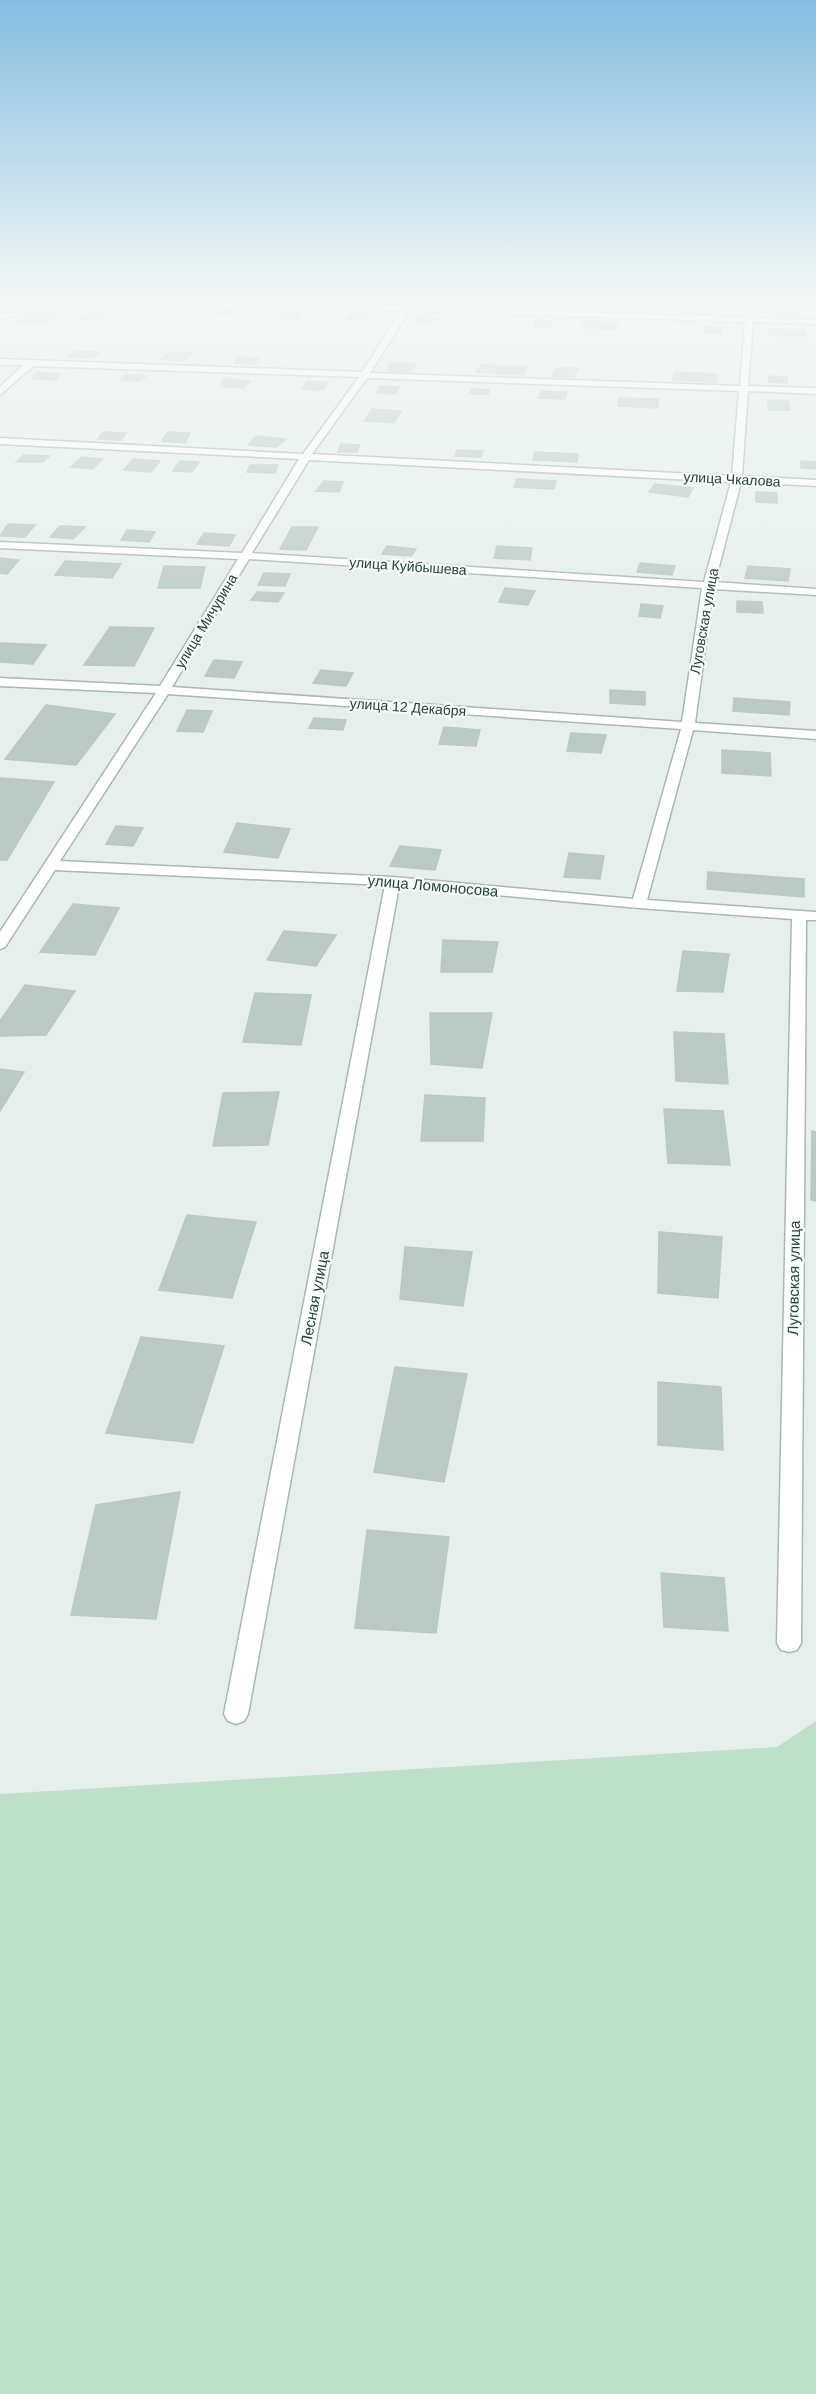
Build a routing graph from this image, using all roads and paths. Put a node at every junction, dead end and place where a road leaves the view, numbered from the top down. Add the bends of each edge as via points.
1 (339, 411) edge
2 (742, 411) edge
3 (0, 441) edge
4 (305, 458) junction
5 (737, 478) junction
6 (816, 483) edge
7 (0, 545) edge
8 (246, 556) junction
9 (708, 587) junction
10 (816, 592) edge
11 (0, 682) edge
12 (164, 690) junction
13 (688, 726) junction
14 (816, 735) edge
15 (49, 866) junction
16 (393, 881) junction
17 (639, 904) junction
18 (807, 915) edge
19 (0, 944) edge
20 (789, 1642) dead end
21 (236, 1714) dead end

1 - 4 street, улица Мичурина
2 - 5 street, Луговская улица
3 - 4 street, улица Чкалова
4 - 5 street, улица Чкалова
4 - 8 street, улица Мичурина
5 - 6 street, улица Чкалова
5 - 9 street, Луговская улица
7 - 8 street, улица Куйбышева
8 - 9 street, улица Куйбышева
8 - 12 street, улица Мичурина
9 - 10 street, улица Куйбышева
9 - 13 street, Луговская улица
11 - 12 street, улица 12 Декабря
12 - 13 street, улица 12 Декабря
12 - 15 street, улица Мичурина
13 - 14 street, улица 12 Декабря
13 - 17 street, Луговская улица
15 - 16 street, улица Ломоносова
15 - 19 street, улица Мичурина
16 - 17 street, улица Ломоносова
16 - 21 street, Лесная улица
17 - 18 street, улица Ломоносова
18 - 20 street, Луговская улица

